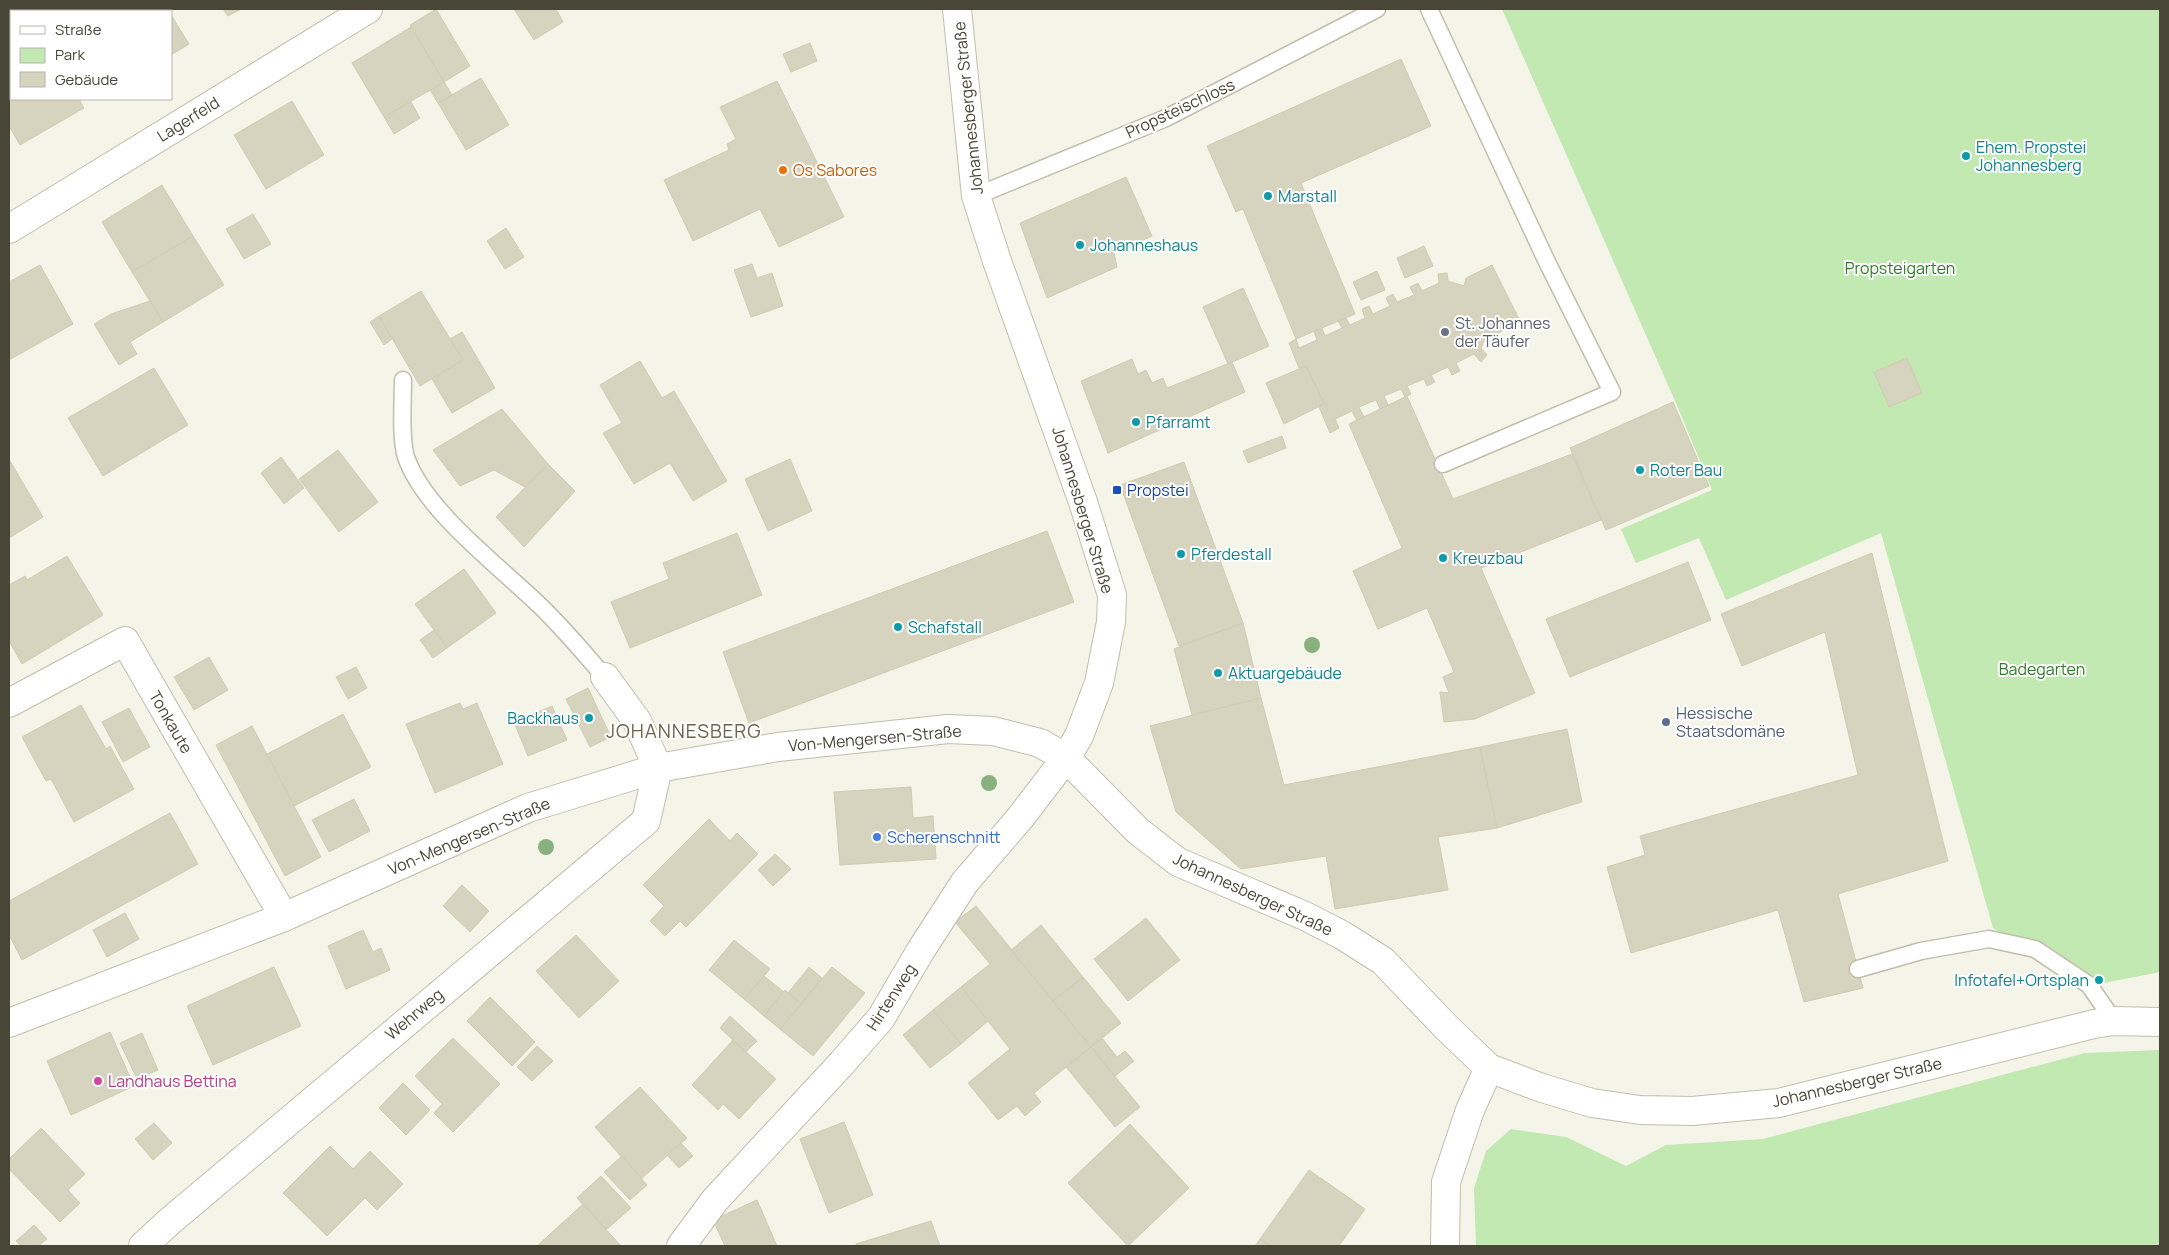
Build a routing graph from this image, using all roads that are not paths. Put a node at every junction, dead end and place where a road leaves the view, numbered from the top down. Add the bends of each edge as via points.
1 (368, 9) edge
2 (957, 9) edge
3 (1377, 9) edge
4 (1429, 9) edge
5 (976, 196) junction
6 (9, 229) edge
7 (403, 380) dead end
8 (1443, 464) dead end
9 (605, 677) joint
10 (9, 703) edge
11 (1066, 758) junction
12 (658, 768) junction
13 (284, 917) junction
14 (1858, 968) dead end
15 (2114, 1022) junction
16 (2160, 1022) edge
17 (9, 1023) edge
18 (1489, 1068) junction
19 (143, 1246) edge
20 (681, 1246) edge
21 (1445, 1246) edge

1 - 6 street, Lagerfeld
2 - 5 street, Johannesberger Straße
3 - 5 lane, Propsteischloss via 1166,118
4 - 8 lane via 1547,262 1612,392
5 - 11 street, Johannesberger Straße via 1084,502 1112,595 1111,622 1099,683 1079,736
7 - 9 lane via 405,456 423,490 473,545 537,602
9 - 12 street via 637,721
10 - 13 street, Tonkaute via 125,641
11 - 12 street, Von-Mengersen-Straße via 1040,743 993,731 948,729 778,747
11 - 18 street, Johannesberger Straße via 1138,831 1178,862 1305,916 1383,961
11 - 20 street, Hirtenweg via 966,882 881,1018 715,1200
12 - 13 street, Von-Mengersen-Straße via 528,808
12 - 19 street, Wehrweg via 646,821
13 - 17 street, Von-Mengersen-Straße
14 - 15 lane via 1921,951 1989,939 2035,949 2088,985
15 - 16 street, Johannesberger Straße
15 - 18 street, Johannesberger Straße via 2085,1026 1779,1103 1692,1111 1640,1110 1592,1103
18 - 21 street via 1470,1110 1446,1182

